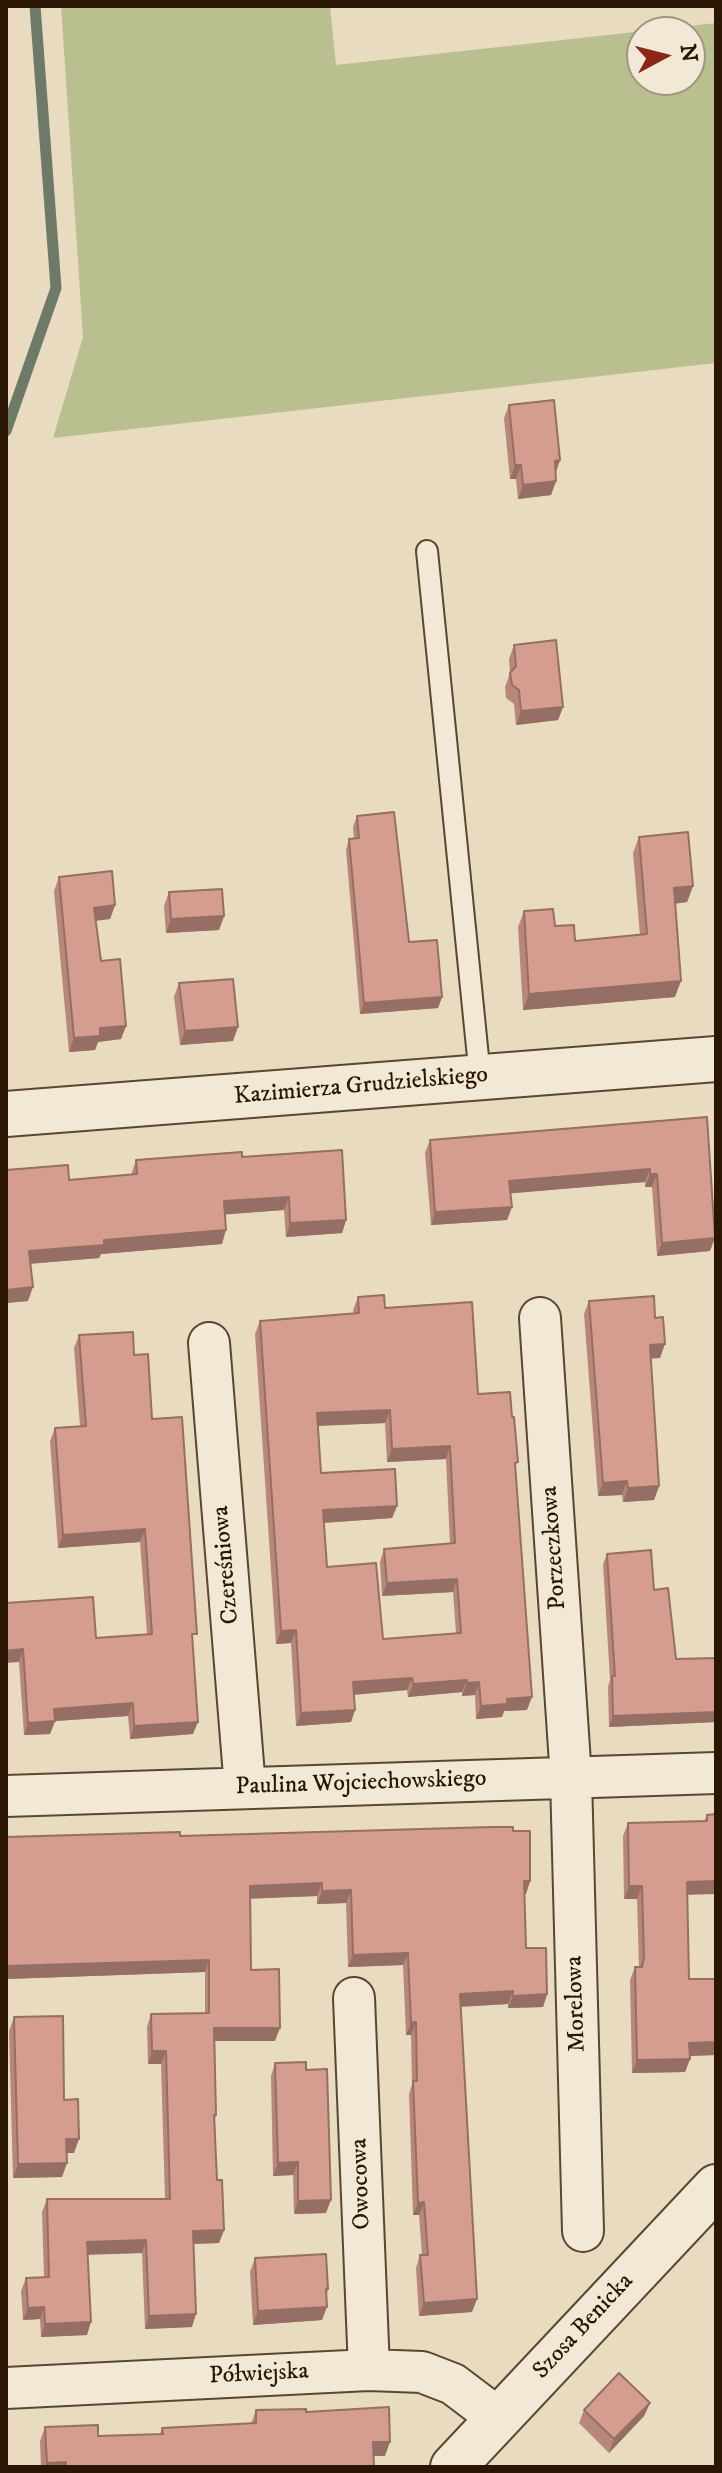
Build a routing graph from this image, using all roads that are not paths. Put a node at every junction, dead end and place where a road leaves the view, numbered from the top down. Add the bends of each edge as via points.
1 (427, 551) dead end
2 (716, 1059) edge
3 (480, 1077) junction
4 (6, 1114) edge
5 (540, 1318) dead end
6 (209, 1343) dead end
7 (716, 1773) edge
8 (571, 1778) junction
9 (245, 1788) junction
10 (6, 1796) edge
11 (354, 1998) dead end
12 (716, 2187) edge
13 (583, 2231) dead end
14 (369, 2370) junction
15 (6, 2388) edge
16 (498, 2418) junction
17 (453, 2467) edge

1 - 3 lane
2 - 3 street, Kazimierza Grudzielskiego
3 - 4 street, Kazimierza Grudzielskiego
5 - 8 street, Porzeczkowa
6 - 9 street, Czereśniowa
7 - 8 street, Paulina Wojciechowskiego
8 - 9 street, Paulina Wojciechowskiego
8 - 13 street, Morelowa
9 - 10 street, Paulina Wojciechowskiego
11 - 14 street, Owocowa
12 - 16 street, Szosa Benicka
14 - 15 street, Półwiejska
14 - 16 street, Półwiejska via 422,2372 453,2384
16 - 17 street, Szosa Benicka

